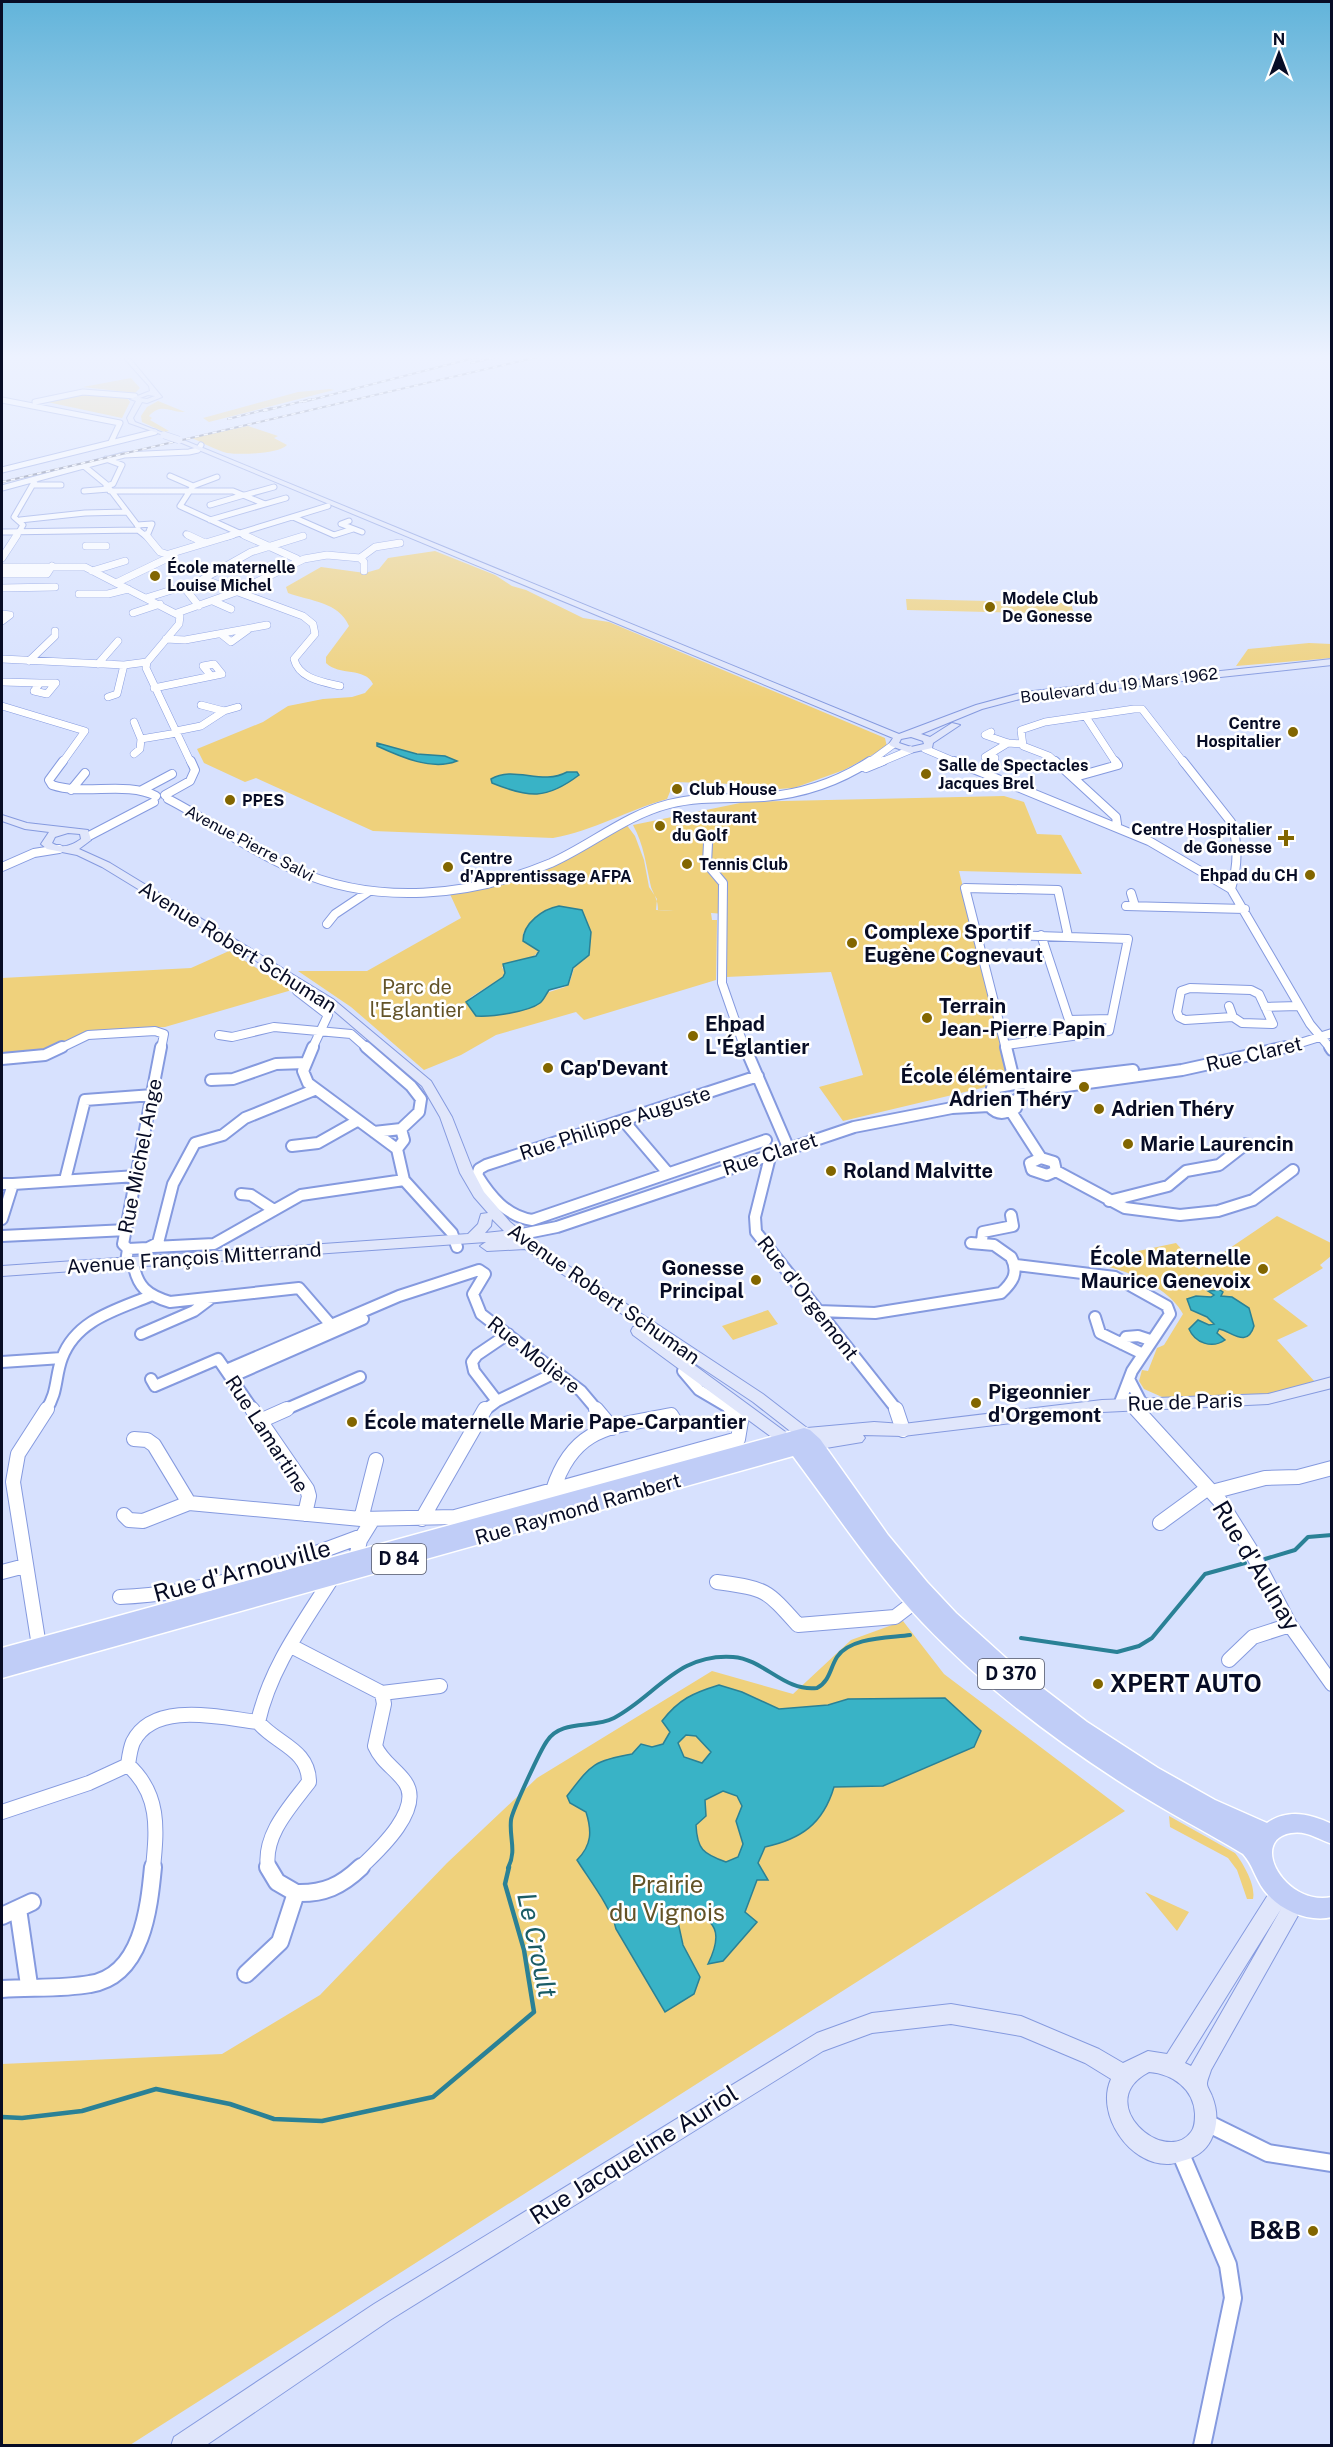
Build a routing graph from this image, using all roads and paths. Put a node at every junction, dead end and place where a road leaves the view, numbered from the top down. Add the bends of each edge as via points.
1 (68, 471) edge
2 (94, 471) edge
3 (119, 471) edge
4 (256, 471) edge
5 (268, 471) edge
6 (170, 476) dead end
7 (217, 477) dead end
8 (35, 482) junction
9 (61, 485) dead end
10 (274, 487) dead end
11 (2, 488) edge
12 (108, 488) junction
13 (191, 488) junction
14 (84, 491) dead end
15 (245, 495) junction
16 (286, 498) dead end
17 (265, 504) junction
18 (210, 505) dead end
19 (328, 506) dead end
20 (73, 509) dead end
21 (127, 512) junction
22 (69, 516) junction
23 (292, 517) junction
24 (7, 519) dead end
25 (17, 519) junction
26 (210, 520) junction
27 (349, 521) dead end
28 (138, 527) junction
29 (353, 529) junction
30 (60, 531) junction
31 (96, 531) junction
32 (2, 532) edge
33 (18, 532) junction
34 (362, 532) dead end
35 (239, 533) junction
36 (186, 534) dead end
37 (147, 536) junction
38 (303, 536) dead end
39 (59, 538) dead end
40 (205, 543) junction
41 (400, 543) dead end
42 (106, 546) dead end
43 (270, 546) junction
44 (5, 548) edge
45 (452, 552) junction
46 (169, 554) junction
47 (2, 558) edge
48 (360, 558) junction
49 (297, 559) junction
50 (125, 561) dead end
51 (52, 566) junction
52 (2, 567) edge
53 (92, 571) junction
54 (364, 571) dead end
55 (2, 574) edge
56 (113, 581) junction
57 (209, 582) junction
58 (55, 587) dead end
59 (2, 588) edge
60 (36, 588) junction
61 (129, 589) junction
62 (175, 589) dead end
63 (234, 592) junction
64 (79, 594) dead end
65 (31, 596) dead end
66 (146, 598) junction
67 (213, 601) junction
68 (160, 604) junction
69 (199, 606) junction
70 (231, 609) dead end
71 (133, 613) dead end
72 (177, 613) junction
73 (2, 614) edge
74 (2, 621) edge
75 (267, 625) dead end
76 (55, 631) dead end
77 (166, 639) junction
78 (118, 641) dead end
79 (2, 659) edge
80 (29, 661) junction
81 (1332, 662) edge
82 (98, 664) junction
83 (124, 665) junction
84 (146, 665) junction
85 (1332, 667) edge
86 (211, 676) dead end
87 (41, 682) dead end
88 (3, 684) edge
89 (340, 686) dead end
90 (154, 688) junction
91 (108, 697) dead end
92 (2, 705) edge
93 (201, 705) dead end
94 (238, 707) dead end
95 (224, 711) junction
96 (1086, 717) junction
97 (134, 722) dead end
98 (177, 732) junction
99 (991, 732) dead end
100 (912, 734) junction
101 (141, 739) junction
102 (896, 740) junction
103 (1022, 740) junction
104 (1008, 743) junction
105 (927, 745) junction
106 (910, 750) junction
107 (134, 754) dead end
108 (994, 758) dead end
109 (85, 773) dead end
110 (172, 774) dead end
111 (849, 774) junction
112 (1075, 777) junction
113 (71, 790) junction
114 (142, 790) junction
115 (161, 798) junction
116 (1112, 813) junction
117 (2, 818) edge
118 (122, 818) junction
119 (1097, 819) junction
120 (25, 826) junction
121 (1114, 826) junction
122 (77, 830) junction
123 (61, 831) junction
124 (86, 840) junction
125 (46, 842) junction
126 (708, 843) dead end
127 (63, 849) junction
128 (34, 853) junction
129 (98, 860) junction
130 (2, 867) edge
131 (1231, 889) junction
132 (368, 892) junction
133 (1131, 893) dead end
134 (1245, 909) junction
135 (327, 924) dead end
136 (976, 934) junction
137 (1041, 935) junction
138 (1068, 936) junction
139 (297, 991) dead end
140 (1229, 1006) dead end
141 (1265, 1006) junction
142 (1299, 1006) junction
143 (1233, 1017) junction
144 (1111, 1019) junction
145 (1069, 1020) junction
146 (321, 1030) junction
147 (1332, 1033) edge
148 (219, 1035) dead end
149 (1074, 1035) junction
150 (1320, 1037) junction
151 (1006, 1045) junction
152 (1332, 1050) edge
153 (2, 1059) edge
154 (305, 1064) junction
155 (1133, 1070) dead end
156 (758, 1076) junction
157 (212, 1080) dead end
158 (1016, 1084) junction
159 (314, 1090) junction
160 (153, 1095) junction
161 (997, 1098) junction
162 (990, 1106) junction
163 (1010, 1110) junction
164 (446, 1118) junction
165 (623, 1120) junction
166 (357, 1121) junction
167 (401, 1129) junction
168 (374, 1132) junction
169 (766, 1140) dead end
170 (1246, 1144) dead end
171 (292, 1146) dead end
172 (788, 1147) junction
173 (397, 1149) junction
174 (771, 1153) junction
175 (1038, 1159) junction
176 (1293, 1170) dead end
177 (1056, 1171) junction
178 (668, 1173) junction
179 (477, 1175) joint
180 (137, 1176) junction
181 (65, 1180) junction
182 (404, 1180) junction
183 (7, 1184) edge
184 (241, 1194) dead end
185 (1109, 1201) junction
186 (274, 1210) junction
187 (1011, 1215) dead end
188 (486, 1217) junction
189 (2, 1220) edge
190 (127, 1230) junction
191 (2, 1236) edge
192 (472, 1238) junction
193 (516, 1240) junction
194 (456, 1243) junction
195 (153, 1247) junction
196 (129, 1258) junction
197 (1016, 1265) junction
198 (2, 1271) edge
199 (150, 1296) junction
200 (399, 1296) junction
201 (210, 1299) junction
202 (818, 1311) junction
203 (1095, 1317) dead end
204 (331, 1325) junction
205 (141, 1334) dead end
206 (508, 1334) junction
207 (1150, 1340) junction
208 (1122, 1344) junction
209 (1143, 1354) junction
210 (62, 1358) junction
211 (2, 1362) edge
212 (683, 1371) dead end
213 (557, 1372) junction
214 (228, 1374) junction
215 (360, 1377) dead end
216 (151, 1379) dead end
217 (1129, 1379) junction
218 (1332, 1382) edge
219 (497, 1401) junction
220 (1131, 1404) junction
221 (260, 1421) junction
222 (675, 1423) dead end
223 (612, 1428) junction
224 (898, 1430) junction
225 (740, 1436) junction
226 (134, 1438) dead end
227 (800, 1441) junction
228 (759, 1445) junction
229 (376, 1460) dead end
230 (1332, 1468) edge
231 (7, 1484) edge
232 (553, 1490) junction
233 (1210, 1490) junction
234 (189, 1503) junction
235 (305, 1514) junction
236 (124, 1515) dead end
237 (367, 1519) junction
238 (422, 1519) junction
239 (1160, 1523) dead end
240 (362, 1536) junction
241 (358, 1564) junction
242 (25, 1566) junction
243 (2, 1572) edge
244 (330, 1572) junction
245 (717, 1582) dead end
246 (120, 1598) dead end
247 (916, 1601) junction
248 (1290, 1625) junction
249 (39, 1646) junction
250 (291, 1646) junction
251 (2, 1656) edge
252 (1229, 1660) dead end
253 (2, 1670) edge
254 (1331, 1679) edge
255 (440, 1686) dead end
256 (382, 1693) junction
257 (258, 1722) junction
258 (128, 1765) junction
259 (2, 1812) edge
260 (1327, 1829) edge
261 (1268, 1833) junction
262 (1260, 1856) junction
263 (296, 1893) junction
264 (1287, 1898) junction
265 (32, 1902) dead end
266 (1332, 1907) edge
267 (18, 1909) junction
268 (2, 1916) edge
269 (246, 1974) dead end
270 (29, 1986) junction
271 (2, 1989) edge
272 (1172, 2066) junction
273 (1124, 2074) junction
274 (1196, 2085) junction
275 (1206, 2123) junction
276 (1180, 2152) junction
277 (1332, 2163) edge
278 (183, 2445) edge
279 (1202, 2445) edge

1 - 8 street
2 - 12 street
3 - 12 street
4 - 45 main road
5 - 45 main road via 401,524
6 - 13 street
7 - 13 street
8 - 9 street
8 - 11 street
8 - 25 street
10 - 15 street
12 - 13 street
12 - 14 street
12 - 21 street
13 - 15 street via 233,489
13 - 26 street via 180,507
15 - 17 street
15 - 18 street
16 - 17 street
17 - 26 street
19 - 23 street
20 - 22 street
21 - 22 street
21 - 28 street
22 - 25 street
23 - 29 street via 334,535
23 - 35 street
24 - 25 street
25 - 33 street via 24,523
26 - 35 street
27 - 29 street via 341,524
28 - 31 street
28 - 37 street
28 - 37 street via 152,524
29 - 34 street
30 - 31 street
30 - 33 street
30 - 39 street
31 - 42 street via 86,546
32 - 33 street
33 - 44 street
35 - 40 street
35 - 43 street
36 - 40 street
37 - 46 street via 160,552
38 - 43 street
40 - 46 street
41 - 48 street via 375,547
43 - 49 street
43 - 57 street via 203,578
44 - 47 street
45 - 102 main road
46 - 56 street via 170,559
48 - 49 street via 326,554
48 - 54 street
49 - 63 street
50 - 53 street
51 - 52 street
51 - 53 street via 79,566
51 - 55 street via 44,579 34,579 33,574
53 - 56 street
56 - 61 street
57 - 63 street
57 - 69 street via 187,591
58 - 60 street
59 - 60 street
60 - 65 street
61 - 64 street
61 - 66 street
62 - 66 street
63 - 67 street
63 - 89 street via 308,616 316,633 294,659 296,667 312,679
66 - 68 street
67 - 69 street
67 - 70 street
68 - 71 street
68 - 72 street
69 - 72 street
72 - 77 street via 181,620
73 - 74 street via 10,615
75 - 77 street via 250,628 231,642 221,634
76 - 80 street via 55,636
77 - 84 street
78 - 82 street
79 - 80 street
80 - 82 street
81 - 100 main road, Boulevard du 19 Mars 1962 via 1024,695 979,707
82 - 83 street
83 - 84 street
83 - 91 street via 117,694
84 - 90 street
85 - 105 main road, Boulevard du 19 Mars 1962 via 1041,698 976,715 935,736
86 - 90 street
87 - 88 street
90 - 98 street
92 - 113 street via 85,731 48,781 57,788
93 - 95 street
94 - 95 street
95 - 98 street via 201,726
96 - 103 street via 1060,718 1026,727 1020,732
96 - 112 street via 1118,765
96 - 131 street via 1119,709 1142,709 1231,822 1237,840
97 - 101 street
98 - 101 street
98 - 115 street via 195,770 190,781
99 - 104 street via 985,735
100 - 102 main road, Boulevard du 19 Mars 1962
100 - 105 main road
101 - 107 street via 140,749
102 - 106 main road
102 - 111 street, Avenue Pierre Salvi
103 - 104 street
103 - 112 street via 1028,749 1044,752
104 - 108 street via 985,757
105 - 106 main road
105 - 119 street
106 - 111 street, Avenue Pierre Salvi
109 - 113 street
110 - 114 street
111 - 132 street, Avenue Pierre Salvi via 793,793 689,800 649,810 568,854 499,880 420,893
112 - 116 street
113 - 114 street
114 - 115 street, Avenue Pierre Salvi
115 - 118 street
115 - 132 street, Avenue Pierre Salvi via 294,870 327,883
116 - 119 street
116 - 121 street via 1117,820
117 - 120 main road
118 - 122 street
118 - 124 street
119 - 121 street
120 - 123 main road
120 - 125 main road, Avenue Robert Schuman via 44,836
121 - 131 street via 1173,853
122 - 123 main road
122 - 124 main road
123 - 125 main road
124 - 127 main road
124 - 129 main road, Avenue Robert Schuman / D 370 via 84,849
125 - 127 main road, Avenue Robert Schuman via 52,848
125 - 128 street
126 - 156 street via 707,864 723,883 722,983
127 - 128 street
127 - 129 main road, Avenue Robert Schuman / D 370
128 - 130 street
129 - 164 main road, Avenue Robert Schuman / D 370 via 329,1001 427,1084
131 - 134 street
132 - 135 street via 361,901 334,914
133 - 134 street via 1131,906
134 - 142 street
136 - 137 street
136 - 138 street via 964,888 1058,890
136 - 151 street
137 - 138 street
137 - 145 street
138 - 144 street via 1128,939
139 - 146 street via 328,1015
140 - 143 street
141 - 142 street
141 - 143 street via 1273,1024 1242,1023
141 - 143 street via 1259,994 1251,990 1181,991 1179,1017 1193,1021
142 - 150 street
144 - 145 street
144 - 149 street via 1109,1031
145 - 149 street
146 - 148 street via 274,1027 232,1037
146 - 154 street
146 - 167 street via 351,1034 417,1093 422,1106
147 - 150 street, Rue Claret
149 - 151 street
150 - 152 street
150 - 163 street, Rue Claret via 1218,1063 1030,1091
151 - 158 street
153 - 160 street, Rue Michel Ange via 45,1055 93,1035 155,1031 164,1034
154 - 157 street via 276,1064 233,1079
154 - 159 street via 304,1078
155 - 158 street
156 - 165 street, Rue Philippe Auguste
156 - 172 street
158 - 161 street via 992,1088
159 - 166 street
159 - 195 street via 245,1118 223,1134 195,1143 173,1184 158,1243
160 - 180 street, Rue Michel Ange
160 - 181 street via 85,1100
161 - 162 street
161 - 163 street
162 - 163 street via 994,1112
162 - 172 street, Rue Claret via 952,1108 864,1125
163 - 175 street
164 - 188 main road, Avenue Robert Schuman / D 370 via 460,1176
164 - 193 main road, Avenue Robert Schuman / D 370 via 471,1180
165 - 178 street
165 - 179 street, Rue Philippe Auguste via 486,1165
166 - 168 street
166 - 171 street via 318,1143
167 - 168 street
167 - 173 street via 404,1140
168 - 173 street
169 - 178 street
170 - 185 street via 1219,1165 1186,1171 1168,1186
172 - 174 street, Rue Claret
173 - 182 street
174 - 193 street, Rue Claret
174 - 202 street, Rue d'Orgemont via 755,1216 756,1232
175 - 177 street via 1054,1162
175 - 177 street via 1030,1165 1035,1172 1047,1175
176 - 185 street via 1254,1200 1189,1215 1144,1212
177 - 185 street
178 - 179 street, Avenue Robert Schuman via 532,1220 520,1219 497,1202
180 - 181 street
180 - 190 street, Rue Michel Ange
181 - 183 street
182 - 186 street via 301,1195
182 - 194 street
183 - 189 street
184 - 186 street via 251,1195
186 - 195 street via 214,1244
187 - 197 street via 1013,1226 988,1229 976,1242 1007,1251
188 - 192 main road via 481,1230
188 - 193 main road, Avenue Robert Schuman / D 370
190 - 191 street
190 - 196 street, Rue Michel Ange via 123,1244
192 - 193 main road, Avenue François Mitterrand
192 - 194 main road, Avenue François Mitterrand
193 - 194 main road, Avenue François Mitterrand
193 - 227 main road, Avenue Robert Schuman / D 370 via 758,1398
194 - 196 main road, Avenue François Mitterrand via 429,1249 387,1244
195 - 196 street
196 - 198 main road, Avenue François Mitterrand
196 - 199 street
197 - 202 street via 1008,1289 993,1296 875,1313
197 - 207 street via 1124,1280 1169,1310 1166,1321
199 - 201 street via 170,1302
199 - 210 street via 84,1326 70,1341
200 - 204 street
200 - 206 street, Rue Molière via 457,1280 472,1271 483,1272 484,1278 473,1294 481,1314
200 - 214 street via 394,1305
201 - 204 street via 299,1288
201 - 205 street via 194,1311
202 - 224 street, Rue d'Orgemont via 898,1412
203 - 208 street via 1100,1333
204 - 214 street
206 - 213 street, Rue Molière
206 - 219 street via 477,1354 472,1362 474,1371
207 - 208 street via 1126,1337
207 - 209 street
208 - 209 street
209 - 217 street
210 - 211 street
210 - 231 street via 55,1397 24,1442
212 - 225 street via 700,1391 740,1416
213 - 219 street
213 - 223 street, Rue Molière via 581,1391
214 - 216 street, Rue Lamartine via 218,1359 155,1386
214 - 221 street, Rue Lamartine
215 - 221 street
217 - 220 street, Rue d'Aulnay
217 - 220 street via 1119,1398
218 - 220 main road, Rue de Paris via 1268,1399
219 - 238 street via 482,1414
220 - 224 main road, Rue de Paris
220 - 233 street, Rue d'Aulnay
221 - 235 street, Rue Lamartine via 308,1489
222 - 223 street via 670,1415
223 - 232 street via 571,1448
224 - 227 main road, Rue de Paris via 875,1436
225 - 228 street
225 - 232 street via 730,1443
226 - 234 street via 154,1445
227 - 228 main road, Rue Raymond Rambert / D 84
227 - 241 main road, Rue Raymond Rambert / D 84
227 - 247 main road, D 370 via 873,1552
227 - 261 main road, D 370 via 921,1588 1035,1694 1125,1758 1210,1809
228 - 241 main road, Rue Raymond Rambert / D 84
229 - 237 street
230 - 233 street
231 - 242 street
232 - 238 street via 455,1517
233 - 239 street
233 - 248 street, Rue d'Aulnay via 1250,1549
234 - 235 street
234 - 236 street via 143,1521 129,1520
235 - 237 street
237 - 238 street
237 - 240 street
240 - 241 street via 357,1547
240 - 246 street, Rue d'Arnouville via 311,1556 166,1596
241 - 244 main road, Rue Raymond Rambert / D 84
242 - 243 street
242 - 249 street via 32,1587
244 - 249 main road, Rue Raymond Rambert / D 84
244 - 250 street
244 - 253 main road, Rue Raymond Rambert / D 84
245 - 247 street via 758,1588 770,1594 798,1625 895,1617
247 - 262 main road, D 370 via 963,1649 1039,1714 1121,1772
248 - 252 street via 1248,1641
248 - 254 street, Rue d'Aulnay
249 - 251 main road, Rue Raymond Rambert / D 84
250 - 256 street
250 - 257 street via 269,1683
255 - 256 street
256 - 263 street via 384,1704 375,1746 409,1787 407,1816 341,1885 312,1894
257 - 258 street via 194,1715 153,1722 132,1740
257 - 263 street via 265,1733 302,1755 308,1764 309,1782 274,1831 264,1862 279,1886
258 - 259 street via 89,1783
258 - 270 street via 150,1791 156,1827 150,1893 134,1950 124,1966 103,1980
260 - 261 main road via 1288,1823
261 - 262 main road
262 - 264 main road via 1262,1869
263 - 269 street via 280,1942
264 - 266 main road via 1311,1908
264 - 272 main road
264 - 274 main road
265 - 267 street
267 - 268 street
267 - 270 street
270 - 271 street
272 - 273 main road via 1148,2061 1134,2065
272 - 274 main road
273 - 276 main road via 1117,2087 1116,2102 1128,2131 1153,2149
273 - 278 main road, Rue Jacqueline Auriol via 1021,2026 951,2014 872,2023 817,2043 382,2312
274 - 275 main road via 1206,2109
275 - 276 main road via 1194,2145
275 - 277 street via 1268,2152
276 - 279 street via 1228,2265 1233,2298

